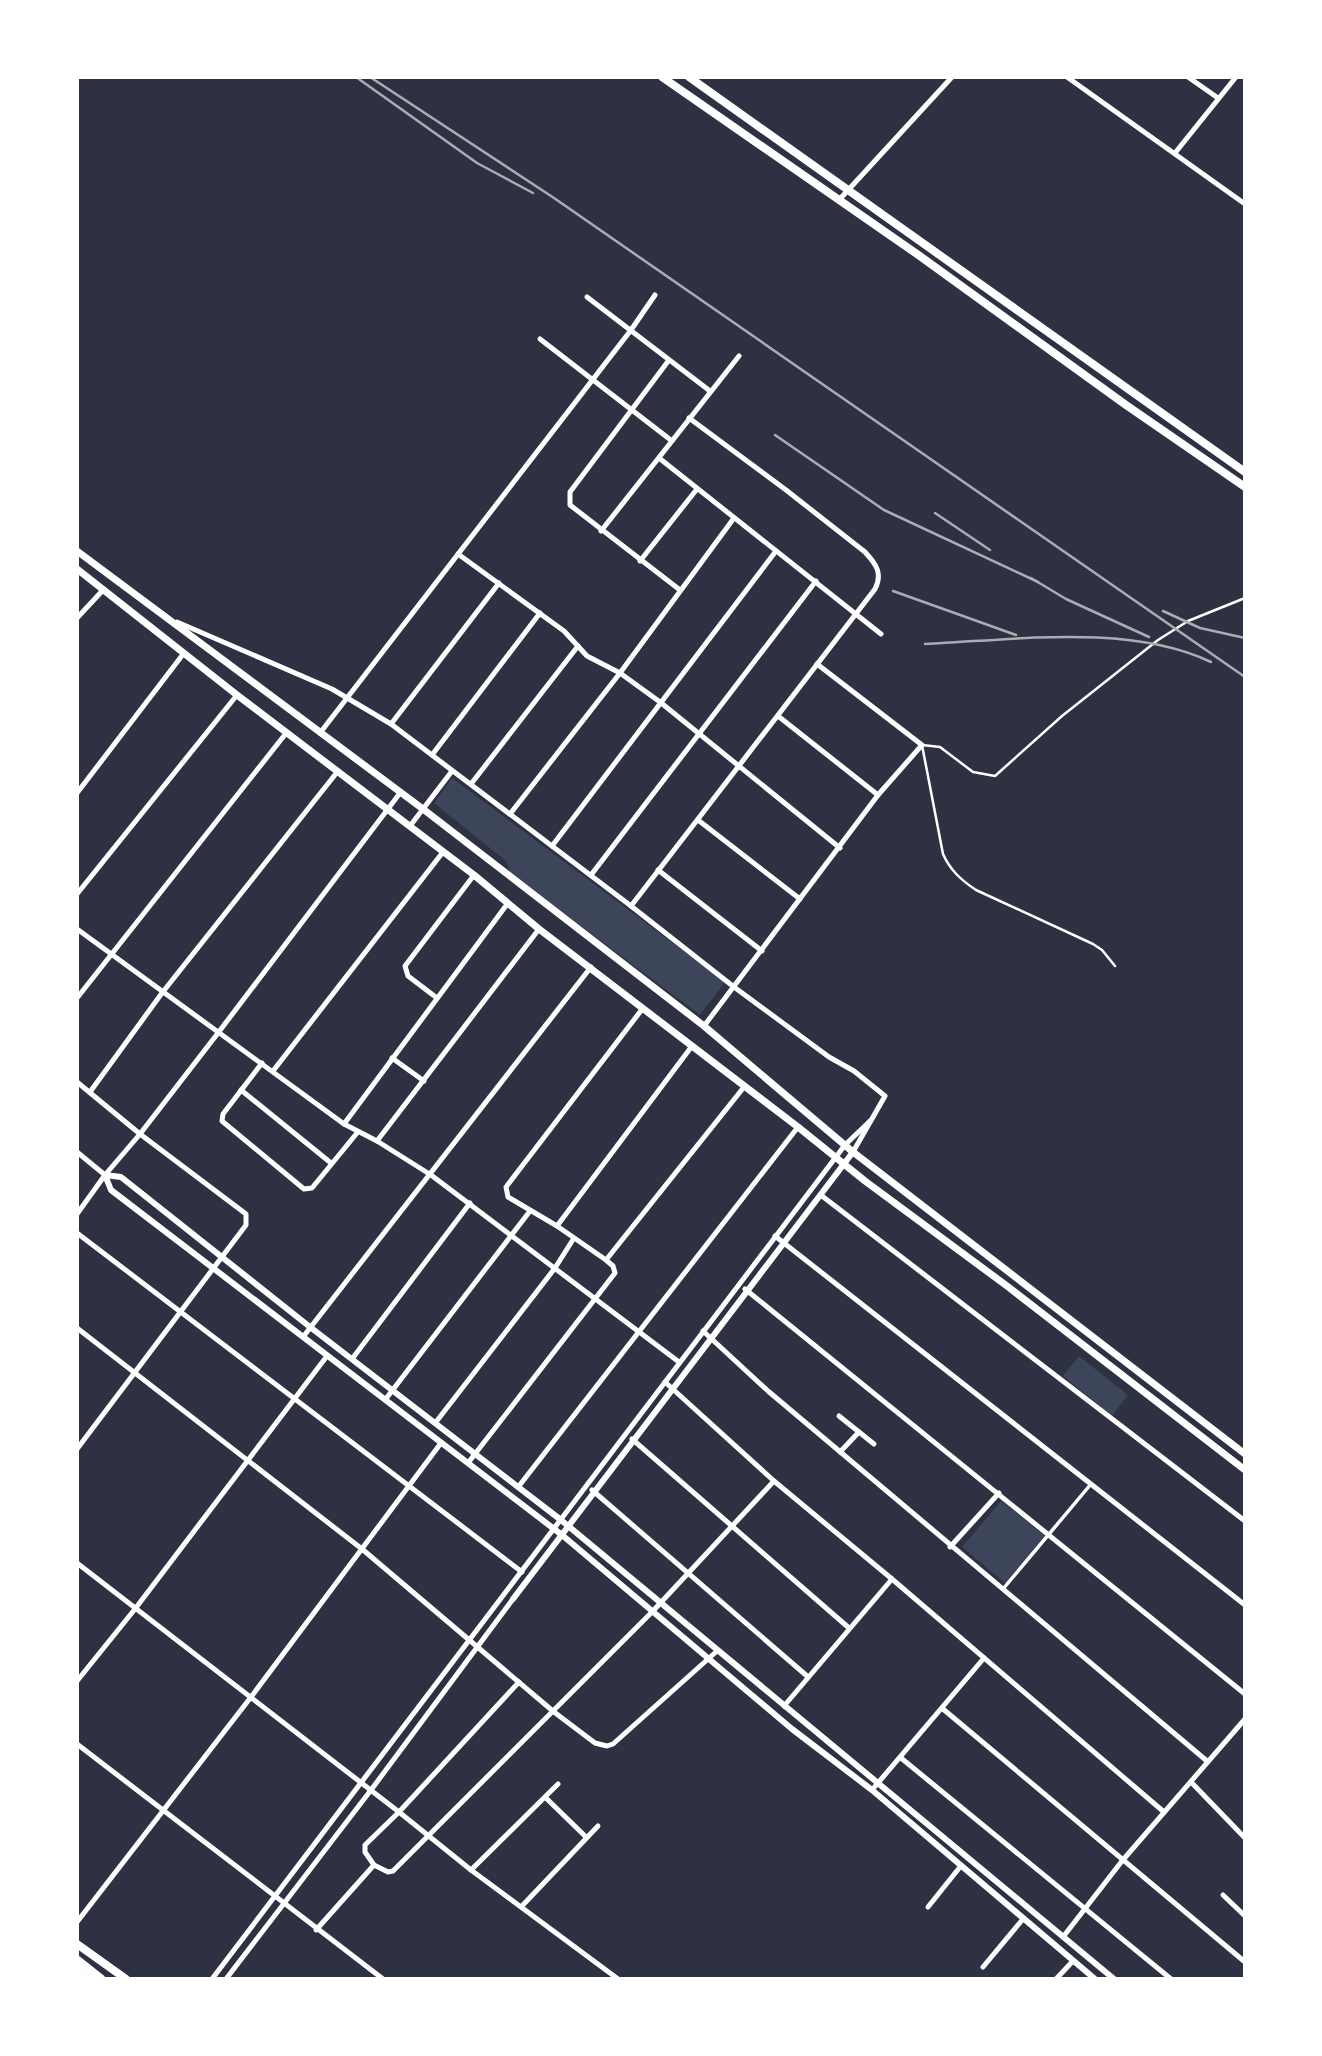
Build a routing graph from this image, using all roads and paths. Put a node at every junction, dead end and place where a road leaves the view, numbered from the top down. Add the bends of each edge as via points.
1 (662, 77) edge
2 (689, 77) edge
3 (1067, 77) edge
4 (1188, 77) edge
5 (1236, 77) edge
6 (950, 78) edge
7 (1218, 98) junction
8 (797, 153) junction
9 (1175, 153) junction
10 (789, 165) junction
11 (849, 189) junction
12 (839, 200) junction
13 (1245, 204) edge
14 (655, 295) dead end
15 (587, 297) dead end
16 (1000, 299) junction
17 (993, 309) junction
18 (631, 330) junction
19 (540, 339) dead end
20 (739, 356) dead end
21 (669, 360) junction
22 (591, 380) junction
23 (710, 391) junction
24 (632, 411) junction
25 (689, 418) junction
26 (672, 441) junction
27 (659, 458) junction
28 (1245, 472) edge
29 (1245, 487) edge
30 (697, 489) junction
31 (734, 519) junction
32 (601, 531) junction
33 (77, 551) edge
34 (776, 551) junction
35 (458, 554) junction
36 (639, 561) junction
37 (77, 569) edge
38 (816, 581) junction
39 (499, 583) junction
40 (104, 589) junction
41 (680, 590) junction
42 (1245, 598) edge
43 (855, 613) junction
44 (540, 614) junction
45 (77, 618) edge
46 (167, 618) junction
47 (881, 634) dead end
48 (578, 646) junction
49 (184, 653) junction
50 (817, 664) junction
51 (620, 673) junction
52 (237, 695) junction
53 (349, 697) junction
54 (660, 702) junction
55 (778, 716) junction
56 (391, 724) junction
57 (287, 732) junction
58 (320, 733) junction
59 (699, 733) junction
60 (922, 745) junction
61 (432, 755) junction
62 (738, 764) junction
63 (338, 771) junction
64 (452, 771) junction
65 (471, 784) junction
66 (77, 793) edge
67 (400, 793) junction
68 (878, 795) junction
69 (423, 809) junction
70 (388, 810) junction
71 (510, 814) junction
72 (698, 820) junction
73 (410, 826) junction
74 (552, 846) junction
75 (839, 848) junction
76 (443, 852) junction
77 (658, 870) junction
78 (474, 875) junction
79 (591, 875) junction
80 (77, 894) edge
81 (800, 899) junction
82 (508, 903) junction
83 (631, 905) junction
84 (77, 929) edge
85 (539, 929) junction
86 (762, 951) junction
87 (111, 954) junction
88 (1115, 966) dead end
89 (591, 967) junction
90 (734, 987) junction
91 (162, 993) junction
92 (77, 998) edge
93 (437, 998) junction
94 (643, 1008) junction
95 (704, 1026) junction
96 (218, 1034) junction
97 (692, 1046) junction
98 (392, 1058) junction
99 (262, 1063) junction
100 (273, 1071) junction
101 (424, 1081) junction
102 (77, 1082) edge
103 (744, 1087) junction
104 (241, 1090) junction
105 (90, 1092) junction
106 (870, 1121) junction
107 (344, 1124) junction
108 (798, 1127) junction
109 (140, 1133) junction
110 (357, 1133) junction
111 (377, 1141) junction
112 (845, 1145) junction
113 (77, 1152) edge
114 (853, 1152) junction
115 (836, 1157) junction
116 (331, 1164) junction
117 (845, 1164) junction
118 (105, 1175) junction
119 (431, 1175) junction
120 (822, 1195) junction
121 (470, 1203) junction
122 (530, 1211) junction
123 (77, 1214) edge
124 (556, 1226) junction
125 (77, 1233) edge
126 (511, 1236) junction
127 (775, 1236) junction
128 (574, 1238) junction
129 (786, 1244) junction
130 (222, 1257) junction
131 (606, 1260) junction
132 (214, 1268) junction
133 (555, 1268) junction
134 (739, 1285) junction
135 (748, 1292) junction
136 (596, 1299) junction
137 (181, 1311) junction
138 (310, 1327) junction
139 (77, 1328) edge
140 (637, 1331) junction
141 (704, 1331) junction
142 (303, 1337) junction
143 (711, 1339) junction
144 (327, 1356) junction
145 (352, 1359) junction
146 (679, 1362) junction
147 (134, 1374) junction
148 (665, 1382) junction
149 (673, 1389) junction
150 (393, 1390) junction
151 (294, 1398) junction
152 (385, 1400) junction
153 (839, 1416) dead end
154 (436, 1422) junction
155 (859, 1432) junction
156 (627, 1435) junction
157 (634, 1440) junction
158 (441, 1443) junction
159 (874, 1444) dead end
160 (77, 1448) edge
161 (840, 1452) junction
162 (476, 1453) junction
163 (1245, 1454) edge
164 (249, 1459) junction
165 (468, 1463) junction
166 (1245, 1470) edge
167 (774, 1481) junction
168 (1091, 1484) junction
169 (519, 1486) junction
170 (587, 1486) junction
171 (409, 1487) junction
172 (594, 1492) junction
173 (999, 1493) junction
174 (561, 1520) junction
175 (1245, 1521) edge
176 (732, 1525) junction
177 (569, 1526) junction
178 (554, 1529) junction
179 (562, 1535) junction
180 (1050, 1535) junction
181 (950, 1547) junction
182 (362, 1549) junction
183 (77, 1563) edge
184 (522, 1572) junction
185 (688, 1573) junction
186 (892, 1579) junction
187 (1003, 1589) junction
188 (513, 1599) joint
189 (660, 1603) junction
190 (1245, 1605) edge
191 (135, 1609) junction
192 (652, 1612) junction
193 (849, 1628) junction
194 (471, 1639) junction
195 (479, 1647) junction
196 (717, 1651) junction
197 (984, 1658) junction
198 (710, 1660) junction
199 (807, 1676) junction
200 (77, 1681) edge
201 (519, 1682) junction
202 (1245, 1694) edge
203 (251, 1697) junction
204 (784, 1706) junction
205 (943, 1709) junction
206 (554, 1712) junction
207 (1245, 1719) edge
208 (77, 1744) edge
209 (901, 1758) junction
210 (1207, 1761) junction
211 (361, 1782) junction
212 (1191, 1782) junction
213 (880, 1783) junction
214 (558, 1784) dead end
215 (371, 1790) junction
216 (872, 1790) junction
217 (546, 1798) junction
218 (162, 1811) junction
219 (399, 1812) junction
220 (1164, 1812) junction
221 (598, 1826) dead end
222 (430, 1836) junction
223 (586, 1837) junction
224 (1245, 1838) edge
225 (1122, 1861) junction
226 (374, 1865) junction
227 (960, 1867) junction
228 (471, 1870) junction
229 (1223, 1895) dead end
230 (274, 1897) junction
231 (284, 1904) junction
232 (928, 1906) dead end
233 (521, 1907) junction
234 (1086, 1909) junction
235 (1244, 1914) edge
236 (1023, 1919) junction
237 (77, 1922) edge
238 (316, 1930) junction
239 (1063, 1937) junction
240 (77, 1944) edge
241 (77, 1960) edge
242 (1073, 1961) junction
243 (1245, 1962) edge
244 (983, 1967) dead end
245 (77, 1970) edge
246 (88, 1979) edge
247 (101, 1979) edge
248 (125, 1979) edge
249 (212, 1979) edge
250 (226, 1979) edge
251 (383, 1979) edge
252 (618, 1979) edge
253 (1056, 1979) edge
254 (1095, 1979) edge
255 (1114, 1979) edge
256 (1171, 1979) edge

1 - 10 main road
2 - 8 main road
3 - 9 street
4 - 7 street
5 - 7 street
6 - 11 street
7 - 9 street
8 - 10 main road
8 - 11 main road
9 - 13 street
10 - 12 main road
11 - 12 street
11 - 16 main road
12 - 17 main road
14 - 18 street
15 - 18 street
16 - 17 main road
16 - 28 main road
17 - 29 main road
18 - 21 street
18 - 22 street
19 - 22 street
20 - 23 street
21 - 23 street
21 - 24 street
22 - 24 street
22 - 35 street
23 - 25 street
24 - 26 street
24 - 32 street via 570,492 569,505
25 - 26 street
25 - 43 street via 875,563 879,573 876,589
26 - 27 street
27 - 30 street
27 - 32 street
30 - 31 street
30 - 36 street
31 - 34 street
31 - 41 street
32 - 36 street
33 - 46 main road
34 - 38 street
34 - 54 street
35 - 39 street
35 - 53 street
36 - 41 street
37 - 40 main road
38 - 43 street
38 - 59 street
39 - 44 street
39 - 56 street
40 - 45 street
40 - 49 main road
41 - 51 street
42 - 60 lane via 1188,621 1158,640 995,776 973,772 940,747
43 - 47 street
43 - 50 street
44 - 48 street
44 - 61 street
46 - 53 street
46 - 58 main road
48 - 51 street via 587,656
48 - 65 street
49 - 52 main road
49 - 66 street
50 - 55 street
50 - 60 street
51 - 54 street
51 - 71 street
52 - 57 main road
52 - 80 street
53 - 56 street
53 - 58 street
54 - 59 street
54 - 74 street
55 - 62 street
55 - 68 street
56 - 61 street
57 - 63 main road
57 - 87 street
58 - 67 main road
59 - 62 street
59 - 79 street
60 - 68 street
60 - 88 lane via 947,864 976,890 1093,943
61 - 64 street
62 - 72 street
62 - 75 street
63 - 70 main road
63 - 91 street
64 - 65 street
64 - 69 street
65 - 71 street
67 - 69 main road
67 - 70 street
68 - 75 street
69 - 73 street
69 - 95 main road
70 - 73 main road
70 - 96 street
71 - 74 street
72 - 77 street
72 - 81 street
73 - 76 main road
74 - 79 street
75 - 81 street
76 - 78 main road
76 - 100 street
77 - 83 street
77 - 86 street
78 - 82 main road
78 - 93 street via 405,966 408,976
79 - 83 street
81 - 86 street
82 - 85 main road
82 - 93 street
83 - 90 street
84 - 87 street
85 - 89 main road
85 - 101 street
86 - 90 street
87 - 91 street
87 - 92 street
89 - 94 main road
89 - 119 street
90 - 95 street
90 - 106 street via 885,1096
91 - 96 street
91 - 105 street
93 - 98 street
94 - 97 main road
94 - 122 street via 506,1187 508,1197
95 - 112 main road
96 - 99 street
96 - 109 street
97 - 103 main road
97 - 124 street
98 - 101 street
98 - 107 street
99 - 100 street
99 - 104 street
100 - 107 street
101 - 111 street
102 - 105 street
103 - 108 main road
103 - 131 street
104 - 116 street
104 - 116 street via 223,1114 222,1123 304,1189 312,1188
105 - 109 street
106 - 112 street
106 - 114 street
107 - 110 street
108 - 115 main road
108 - 140 street
109 - 118 street
109 - 130 street via 246,1214 246,1225
110 - 111 street
110 - 116 street
111 - 119 street
112 - 114 main road
112 - 115 street
113 - 118 street
114 - 117 street
114 - 163 main road
115 - 117 main road
115 - 127 street
117 - 120 street
117 - 166 main road
118 - 123 street
118 - 130 street via 121,1177
118 - 132 street via 111,1190
119 - 121 street
119 - 138 street
120 - 129 street
120 - 175 street
121 - 126 street
121 - 145 street
122 - 124 street
122 - 126 street
124 - 128 street
125 - 137 street
126 - 133 street
126 - 150 street
127 - 129 street
127 - 134 street
128 - 131 street
128 - 133 street
129 - 135 street
129 - 168 street
130 - 132 street
130 - 138 street
131 - 136 street via 615,1273
132 - 137 street
132 - 142 street
133 - 136 street
133 - 154 street
134 - 135 street
134 - 141 street
135 - 143 street
135 - 173 street
136 - 140 street
136 - 162 street
137 - 147 street
137 - 151 street
138 - 142 street
138 - 145 street
139 - 147 street
140 - 146 street
140 - 169 street
141 - 143 street
141 - 146 street
142 - 144 street
143 - 149 street
143 - 161 street
144 - 151 street
144 - 152 street
145 - 150 street
146 - 148 street
147 - 160 street
147 - 164 street
148 - 149 street
148 - 156 street
149 - 157 street
149 - 167 street
150 - 152 street
150 - 154 street
151 - 164 street
151 - 171 street
152 - 158 street
153 - 155 street
154 - 162 street
155 - 159 street
155 - 161 street
156 - 157 street
156 - 170 street
157 - 172 street
157 - 176 street
158 - 165 street
158 - 171 street
161 - 181 street
162 - 165 street
162 - 169 street
164 - 182 street
164 - 191 street
165 - 178 street
167 - 176 street
167 - 186 street
168 - 180 street
168 - 190 street
169 - 174 street
170 - 172 street
170 - 174 street
171 - 182 street
171 - 184 street
172 - 177 street
172 - 185 street
173 - 180 street
173 - 181 street
174 - 177 street
174 - 178 street
176 - 185 street
176 - 193 street
177 - 179 street
177 - 189 street
178 - 179 street
178 - 184 street
179 - 188 street
179 - 192 street
180 - 187 street
180 - 202 street
181 - 187 street
182 - 194 street
182 - 203 street
183 - 191 street
184 - 194 street
185 - 189 street
185 - 199 street
186 - 193 street
186 - 197 street
187 - 210 street
188 - 195 street
189 - 192 street
189 - 196 street
191 - 200 street
191 - 203 street
192 - 198 street
192 - 206 street
193 - 199 street
194 - 195 street
194 - 211 street
195 - 201 street
195 - 215 street
196 - 198 street
196 - 204 street
197 - 205 street
197 - 220 street
198 - 206 street via 613,1744 595,1743
198 - 216 street
199 - 204 street
201 - 206 street
201 - 219 street
203 - 211 street
203 - 218 street
204 - 213 street
205 - 209 street
205 - 225 street
206 - 222 street
207 - 210 street
208 - 218 street
209 - 213 street
209 - 234 street
210 - 212 street
211 - 215 street
211 - 230 street
212 - 220 street
212 - 224 street
213 - 216 street
213 - 239 street
214 - 217 street
215 - 219 street
215 - 231 street
216 - 227 street
217 - 223 street
217 - 228 street
218 - 230 street
218 - 237 street
219 - 222 street
219 - 226 street via 365,1845
220 - 225 street
221 - 223 street
222 - 226 street via 393,1871
222 - 228 street
223 - 233 street
225 - 234 street
225 - 243 street
226 - 238 street
227 - 232 street
227 - 236 street
228 - 233 street
229 - 235 street
230 - 231 street
230 - 249 street
231 - 238 street
231 - 250 street
233 - 252 street
234 - 239 street
234 - 256 street
236 - 242 street
236 - 244 street
238 - 251 street
239 - 255 street
240 - 248 main road
241 - 247 highway
242 - 253 street
242 - 254 street
245 - 246 main road

